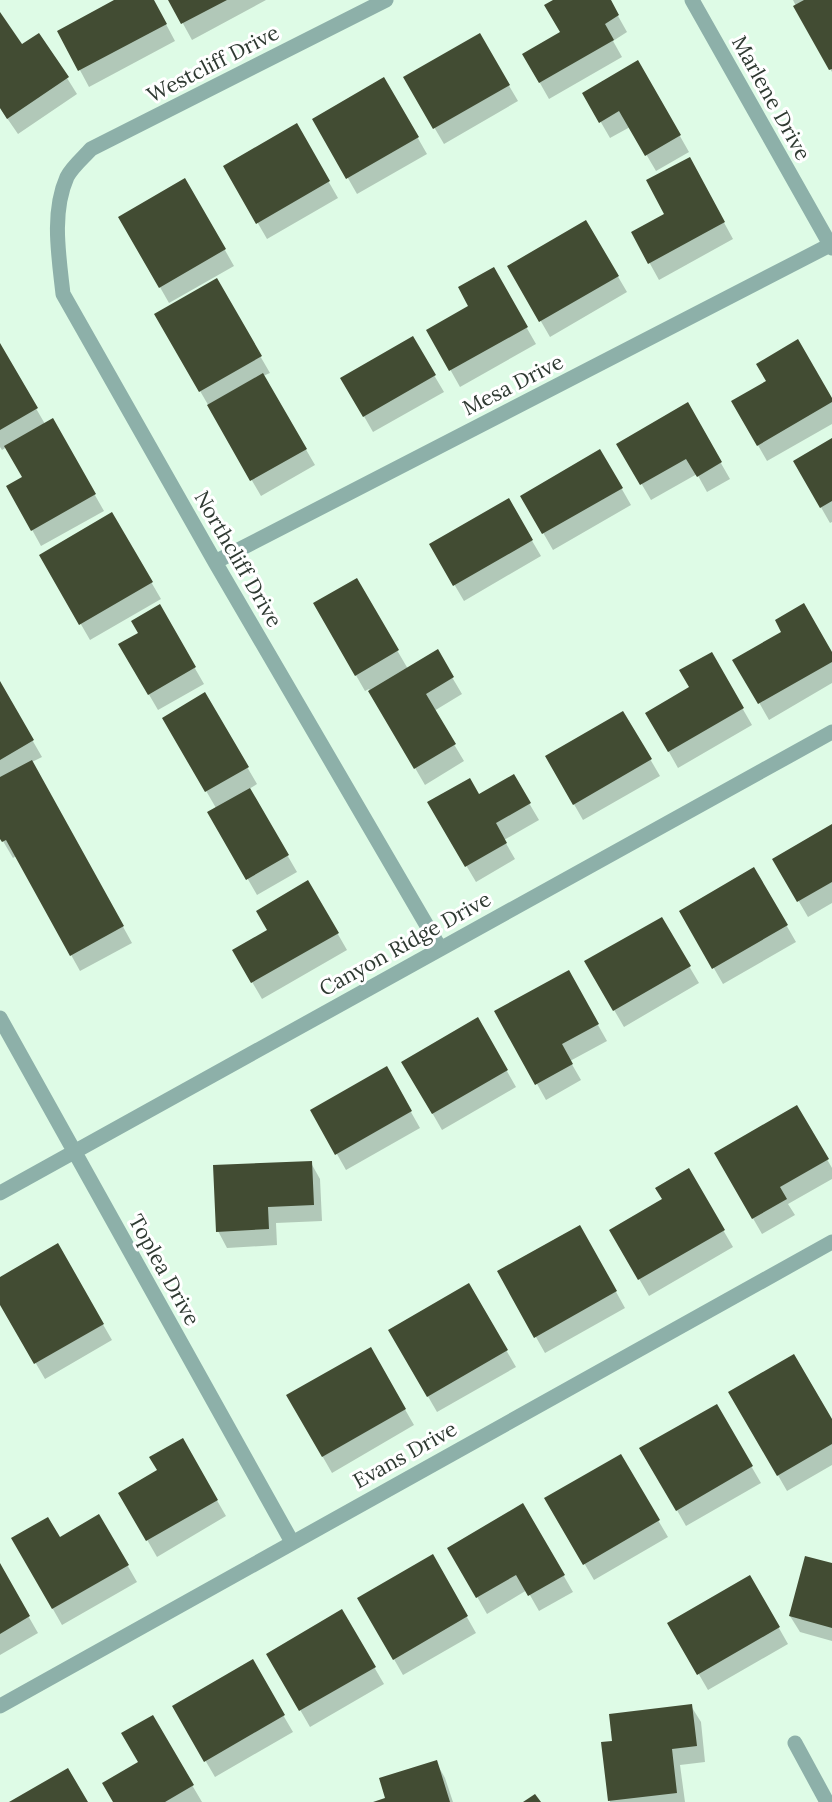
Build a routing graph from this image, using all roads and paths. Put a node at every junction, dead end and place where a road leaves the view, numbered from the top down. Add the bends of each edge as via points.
1 (386, 0) edge
2 (692, 0) edge
3 (68, 175) joint
4 (831, 246) edge
5 (215, 562) junction
6 (832, 732) edge
7 (440, 948) junction
8 (0, 1018) edge
9 (74, 1152) junction
10 (0, 1194) edge
11 (832, 1242) edge
12 (292, 1542) junction
13 (0, 1706) edge
14 (795, 1743) dead end
15 (827, 1802) edge

1 - 3 street, Westcliff Drive via 91,149
2 - 4 street, Marlene Drive
3 - 5 street, Northcliff Drive via 59,200 58,252 63,294
4 - 5 street, Mesa Drive
5 - 7 street, Northcliff Drive
6 - 7 street, Canyon Ridge Drive
7 - 9 street, Canyon Ridge Drive
8 - 9 street, Toplea Drive
9 - 10 street, Canyon Ridge Drive
9 - 12 street, Toplea Drive
11 - 12 street, Evans Drive
12 - 13 street, Evans Drive
14 - 15 street

